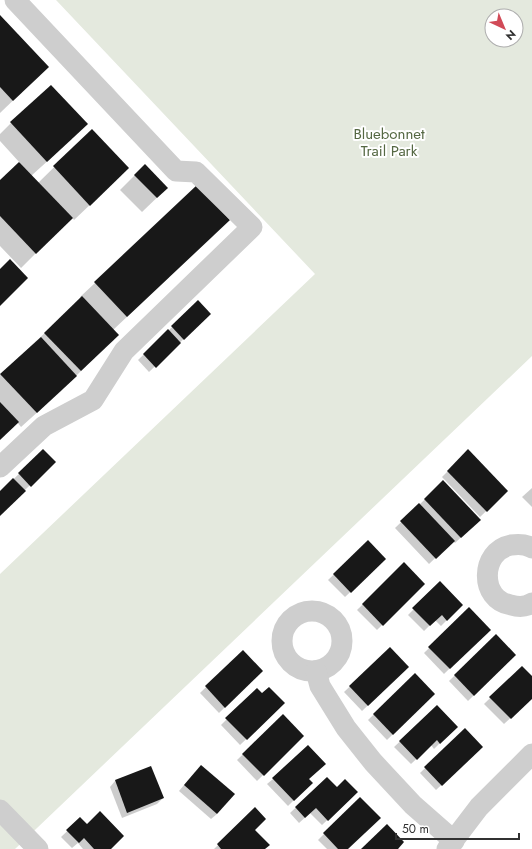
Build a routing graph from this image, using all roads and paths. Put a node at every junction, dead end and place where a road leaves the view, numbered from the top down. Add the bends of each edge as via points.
1 (15, 0) edge
2 (0, 467) edge
3 (532, 548) edge
4 (531, 605) edge
5 (316, 671) dead end
6 (532, 754) edge
7 (0, 810) edge
8 (451, 845) edge
9 (38, 849) edge

1 - 2 street via 176,171 196,172 252,227 124,351 93,400 44,426
3 - 4 street via 518,544 506,546 496,553 489,563 486,575 489,587 496,597 506,604
5 - 8 street via 320,686 346,728 373,762
6 - 8 street via 479,807
7 - 9 street

